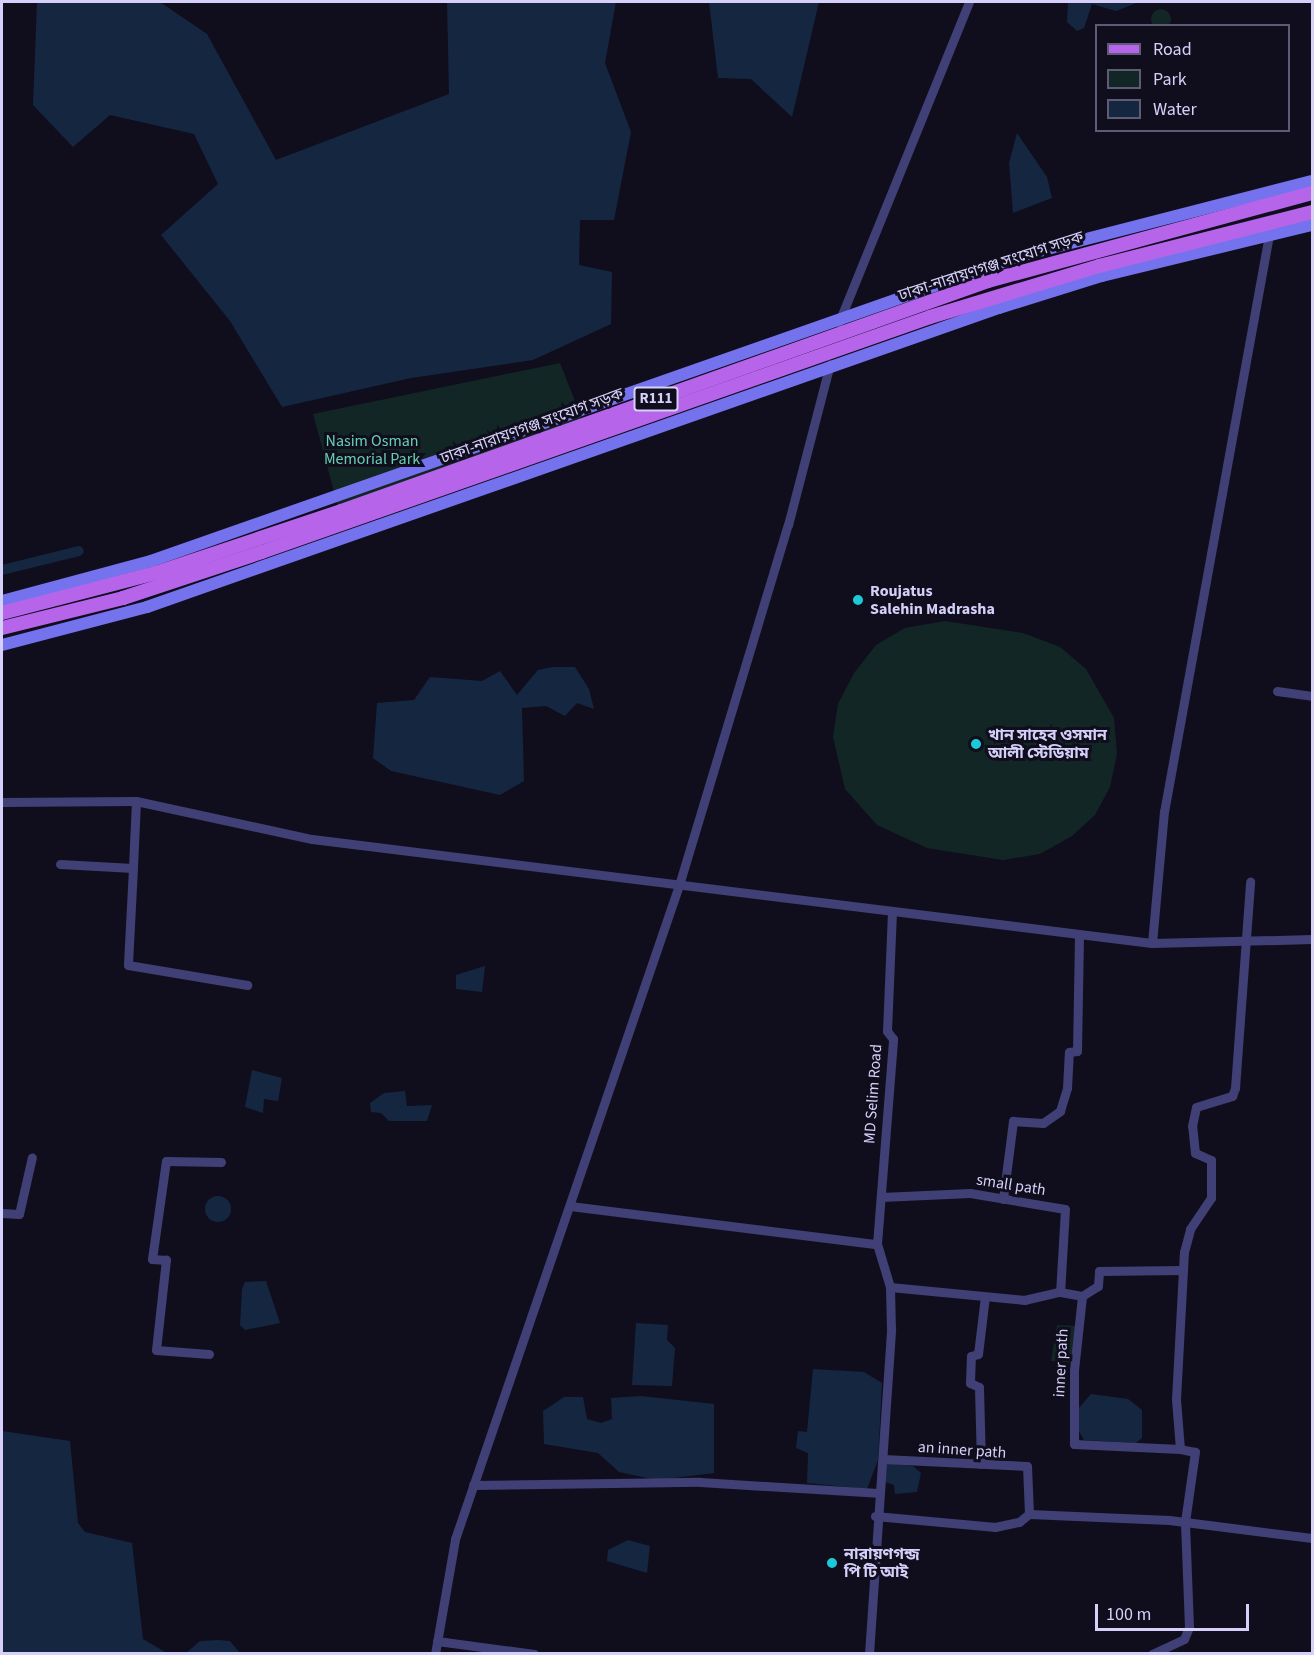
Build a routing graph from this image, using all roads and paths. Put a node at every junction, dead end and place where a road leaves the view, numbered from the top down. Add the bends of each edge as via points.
1 (969, 2) edge
2 (1312, 181) edge
3 (1312, 193) edge
4 (1312, 212) edge
5 (1312, 225) edge
6 (1269, 235) junction
7 (839, 327) junction
8 (832, 352) junction
9 (829, 371) junction
10 (2, 601) edge
11 (2, 613) edge
12 (2, 628) edge
13 (2, 645) edge
14 (1277, 691) dead end
15 (1312, 696) edge
16 (136, 801) junction
17 (2, 802) edge
18 (60, 864) dead end
19 (133, 868) junction
20 (1250, 882) dead end
21 (679, 885) junction
22 (892, 912) junction
23 (1079, 934) junction
24 (1312, 939) edge
25 (1249, 940) junction
26 (1152, 943) junction
27 (247, 986) dead end
28 (32, 1157) dead end
29 (221, 1162) dead end
30 (881, 1197) junction
31 (1003, 1200) junction
32 (570, 1206) junction
33 (2, 1213) edge
34 (877, 1244) junction
35 (1183, 1270) junction
36 (890, 1287) junction
37 (1060, 1292) junction
38 (985, 1296) junction
39 (1082, 1296) junction
40 (209, 1354) dead end
41 (1180, 1449) junction
42 (883, 1459) junction
43 (981, 1464) junction
44 (473, 1485) junction
45 (878, 1493) junction
46 (1029, 1514) junction
47 (874, 1516) junction
48 (1185, 1522) junction
49 (1312, 1538) edge
50 (437, 1641) junction
51 (435, 1653) edge
52 (534, 1653) edge
53 (869, 1653) edge
54 (1152, 1653) edge

1 - 7 street
2 - 7 street via 1020,256
3 - 7 main road, ঢাকা-নারায়ণগঞ্জ সংযোগ সড়ক / R111 via 1109,246
4 - 8 main road, ঢাকা-নারায়ণগঞ্জ সংযোগ সড়ক / R111 via 1099,266
5 - 6 street
6 - 9 street via 1092,279
6 - 26 street via 1164,812
7 - 10 street via 151,561
7 - 11 main road, ঢাকা-নারায়ণগঞ্জ সংযোগ সড়ক / R111 via 167,569
8 - 9 street
8 - 12 main road, ঢাকা-নারায়ণগঞ্জ সংযোগ সড়ক / R111 via 123,598
9 - 13 street via 147,607
9 - 21 street via 788,525
14 - 15 street
16 - 17 street
16 - 19 street
16 - 21 street via 312,839
18 - 19 street
19 - 27 street via 128,965
20 - 25 street
21 - 22 street
21 - 32 street
22 - 23 street
22 - 30 street, MD Selim Road via 887,1031 893,1039
23 - 26 street
23 - 31 street via 1077,1051 1069,1052 1060,1111 1043,1123 1013,1121
24 - 25 street
25 - 26 street
25 - 35 street via 1235,1088 1232,1096 1196,1107 1195,1153 1211,1160 1211,1198 1190,1229
28 - 33 street via 20,1214
29 - 40 street via 166,1161 152,1258 166,1260 156,1350
30 - 31 street, small path via 970,1193
30 - 34 street, MD Selim Road
31 - 37 street, small path via 1065,1209
32 - 34 street
32 - 44 street
34 - 36 street
35 - 39 street via 1100,1271 1098,1286
35 - 41 street via 1174,1427
36 - 38 street
36 - 42 street
37 - 38 street via 1024,1300
37 - 39 street
38 - 43 street via 970,1374 970,1383 979,1387
39 - 41 street, inner path via 1074,1444
41 - 48 street via 1195,1452
42 - 43 street, an inner path
42 - 45 street
43 - 46 street, an inner path via 1027,1466
44 - 45 street via 700,1482
44 - 50 street via 455,1539
45 - 47 street
46 - 47 street via 1019,1522 995,1527
46 - 48 street
47 - 53 street
48 - 49 street
48 - 54 street via 1189,1627 1184,1639
50 - 51 street
50 - 52 street

